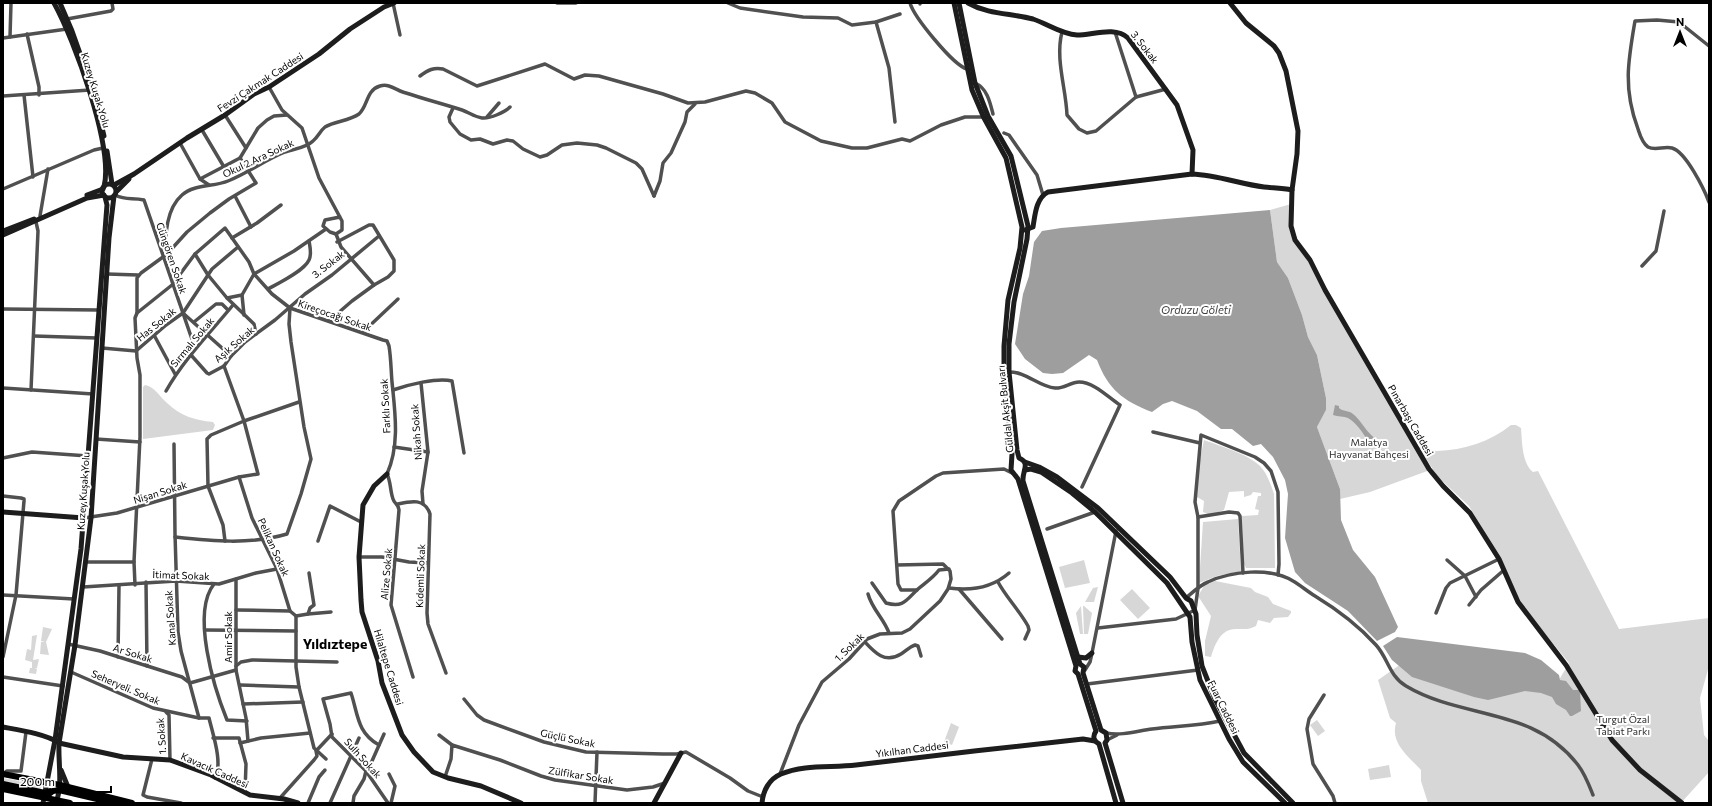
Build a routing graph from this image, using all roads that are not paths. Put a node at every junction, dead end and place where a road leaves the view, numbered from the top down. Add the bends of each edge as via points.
1 (11, 3) edge
2 (54, 3) edge
3 (60, 3) edge
4 (112, 3) edge
5 (394, 3) edge
6 (557, 3) edge
7 (576, 3) edge
8 (728, 3) edge
9 (910, 3) edge
10 (954, 3) edge
11 (959, 3) edge
12 (968, 3) edge
13 (1230, 3) edge
14 (900, 14) dead end
15 (67, 20) junction
16 (876, 22) junction
17 (67, 28) junction
18 (1062, 32) junction
19 (1115, 32) junction
20 (27, 34) junction
21 (400, 35) dead end
22 (10, 37) junction
23 (3, 38) edge
24 (1709, 46) edge
25 (967, 69) junction
26 (420, 76) dead end
27 (269, 87) junction
28 (1166, 89) junction
29 (91, 90) junction
30 (39, 95) junction
31 (3, 96) edge
32 (24, 96) junction
33 (1136, 97) junction
34 (499, 104) dead end
35 (695, 104) junction
36 (510, 107) dead end
37 (453, 108) junction
38 (287, 115) junction
39 (225, 116) junction
40 (988, 116) junction
41 (486, 118) junction
42 (895, 122) dead end
43 (202, 130) junction
44 (1004, 133) dead end
45 (180, 143) junction
46 (308, 144) junction
47 (103, 148) junction
48 (246, 148) junction
49 (240, 158) junction
50 (224, 167) junction
51 (48, 169) junction
52 (250, 171) junction
53 (134, 174) junction
54 (1192, 174) junction
55 (32, 177) junction
56 (200, 179) junction
57 (113, 184) junction
58 (209, 185) junction
59 (103, 188) junction
60 (3, 189) edge
61 (1292, 190) junction
62 (115, 194) junction
63 (1043, 195) junction
64 (105, 196) junction
65 (235, 196) junction
66 (1709, 202) edge
67 (281, 205) dead end
68 (1664, 211) dead end
69 (40, 216) junction
70 (340, 217) junction
71 (36, 222) junction
72 (251, 227) junction
73 (326, 229) junction
74 (1025, 230) junction
75 (3, 231) edge
76 (336, 234) junction
77 (3, 235) edge
78 (379, 236) junction
79 (232, 238) junction
80 (308, 241) junction
81 (337, 242) junction
82 (238, 246) junction
83 (167, 254) junction
84 (194, 254) junction
85 (163, 257) junction
86 (350, 259) junction
87 (1642, 266) dead end
88 (107, 274) junction
89 (254, 274) junction
90 (138, 275) junction
91 (208, 275) junction
92 (172, 284) junction
93 (374, 285) junction
94 (268, 290) junction
95 (242, 295) junction
96 (227, 298) junction
97 (398, 299) dead end
98 (233, 305) junction
99 (290, 308) junction
100 (3, 309) edge
101 (35, 309) junction
102 (99, 310) junction
103 (228, 310) junction
104 (137, 313) junction
105 (183, 313) junction
106 (244, 316) junction
107 (330, 320) junction
108 (194, 322) junction
109 (363, 332) junction
110 (256, 334) junction
111 (154, 335) junction
112 (34, 336) junction
113 (208, 336) junction
114 (97, 338) junction
115 (383, 340) joint
116 (102, 348) junction
117 (195, 348) junction
118 (136, 351) junction
119 (191, 355) junction
120 (231, 356) junction
121 (224, 366) junction
122 (1007, 372) junction
123 (176, 374) junction
124 (421, 383) junction
125 (3, 388) edge
126 (31, 390) junction
127 (393, 390) junction
128 (166, 391) dead end
129 (93, 394) junction
130 (300, 402) junction
131 (244, 421) junction
132 (1153, 432) dead end
133 (96, 439) junction
134 (140, 442) junction
135 (1200, 443) junction
136 (174, 444) dead end
137 (394, 448) junction
138 (428, 452) junction
139 (464, 453) dead end
140 (88, 456) junction
141 (3, 458) edge
142 (1019, 458) junction
143 (1012, 461) junction
144 (1025, 462) junction
145 (1004, 470) junction
146 (1024, 472) junction
147 (387, 474) junction
148 (1014, 474) junction
149 (239, 477) junction
150 (208, 486) junction
151 (1082, 487) dead end
152 (175, 495) junction
153 (3, 496) edge
154 (398, 504) junction
155 (423, 504) junction
156 (138, 507) junction
157 (3, 512) edge
158 (1095, 512) junction
159 (24, 514) junction
160 (1198, 517) junction
161 (84, 518) junction
162 (91, 518) junction
163 (361, 522) junction
164 (1117, 525) junction
165 (1047, 529) dead end
166 (1115, 532) junction
167 (175, 537) junction
168 (261, 539) junction
169 (225, 541) junction
170 (318, 541) dead end
171 (359, 557) junction
172 (395, 559) junction
173 (1447, 560) dead end
174 (1499, 560) junction
175 (85, 562) junction
176 (134, 562) junction
177 (428, 563) junction
178 (897, 564) junction
179 (277, 569) junction
180 (949, 569) junction
181 (1504, 570) junction
182 (309, 573) dead end
183 (1008, 573) dead end
184 (1243, 573) junction
185 (1278, 575) junction
186 (1465, 576) junction
187 (236, 579) junction
188 (146, 582) junction
189 (176, 582) junction
190 (998, 582) junction
191 (872, 583) dead end
192 (214, 584) junction
193 (135, 585) junction
194 (119, 586) junction
195 (83, 587) junction
196 (949, 588) junction
197 (1198, 588) junction
198 (959, 589) junction
199 (917, 590) junction
200 (3, 594) edge
201 (868, 594) dead end
202 (16, 595) junction
203 (1476, 597) junction
204 (74, 598) junction
205 (1186, 598) junction
206 (1181, 602) junction
207 (1469, 605) dead end
208 (1183, 609) junction
209 (236, 610) junction
210 (1195, 610) junction
211 (290, 611) junction
212 (331, 612) dead end
213 (1436, 613) dead end
214 (308, 614) junction
215 (1188, 615) junction
216 (296, 616) junction
217 (1180, 618) junction
218 (1098, 628) junction
219 (205, 630) junction
220 (236, 631) junction
221 (296, 631) junction
222 (889, 633) junction
223 (1002, 639) dead end
224 (1025, 640) dead end
225 (864, 641) junction
226 (68, 644) junction
227 (75, 645) junction
228 (1092, 655) junction
229 (922, 656) dead end
230 (3, 657) edge
231 (118, 657) junction
232 (1078, 657) junction
233 (296, 660) junction
234 (337, 662) dead end
235 (147, 666) junction
236 (236, 668) junction
237 (1081, 669) junction
238 (1198, 670) junction
239 (71, 672) junction
240 (446, 673) dead end
241 (3, 676) edge
242 (213, 676) junction
243 (413, 677) dead end
244 (190, 683) junction
245 (1087, 684) junction
246 (240, 685) junction
247 (63, 686) junction
248 (299, 687) junction
249 (1324, 695) dead end
250 (464, 698) dead end
251 (302, 702) junction
252 (243, 704) junction
253 (166, 712) junction
254 (199, 718) junction
255 (247, 720) junction
256 (1220, 721) junction
257 (3, 726) edge
258 (1101, 730) junction
259 (26, 732) junction
260 (310, 733) junction
261 (1094, 733) junction
262 (1106, 733) junction
263 (332, 734) junction
264 (384, 734) dead end
265 (1117, 735) junction
266 (439, 736) dead end
267 (213, 738) junction
268 (359, 738) dead end
269 (1083, 739) junction
270 (248, 741) junction
271 (1106, 741) junction
272 (57, 742) junction
273 (240, 743) junction
274 (1097, 743) junction
275 (379, 744) junction
276 (452, 746) junction
277 (316, 751) junction
278 (597, 752) junction
279 (681, 753) junction
280 (351, 756) junction
281 (152, 759) junction
282 (326, 759) dead end
283 (170, 760) junction
284 (58, 764) junction
285 (324, 770) dead end
286 (366, 771) junction
287 (3, 774) edge
288 (388, 774) dead end
289 (780, 774) junction
290 (445, 777) junction
291 (215, 778) junction
292 (45, 782) junction
293 (665, 783) junction
294 (3, 784) edge
295 (596, 785) junction
296 (3, 788) edge
297 (62, 788) junction
298 (245, 792) junction
299 (1593, 795) dead end
300 (43, 796) edge
301 (280, 798) junction
302 (762, 800) edge
303 (58, 802) edge
304 (70, 803) edge
305 (114, 803) edge
306 (132, 803) edge
307 (181, 803) edge
308 (298, 803) edge
309 (308, 803) edge
310 (330, 803) edge
311 (353, 803) edge
312 (390, 803) edge
313 (521, 803) edge
314 (596, 803) edge
315 (654, 803) edge
316 (1116, 803) edge
317 (1123, 803) edge
318 (1286, 803) edge
319 (1293, 803) edge
320 (1335, 803) edge
321 (1682, 803) edge

1 - 22 street
2 - 17 street, Kuzey Kuşak Yolu
3 - 15 street, Kuzey Kuşak Yolu
4 - 15 street via 111,11
5 - 21 street
5 - 27 street, Fevzi Çakmak Caddesi via 350,29 319,54
6 - 7 street
8 - 16 street via 740,8 838,18 852,25
9 - 25 street via 920,21 946,52
10 - 25 street, Güldal Akşit Bulvarı
11 - 40 street, Güldal Akşit Bulvarı via 975,83
12 - 18 street, 3. Sokak via 983,11 1033,19
13 - 61 street, Pınarbaşı Caddesi via 1246,23 1274,46 1286,71 1298,131
14 - 16 street
15 - 29 street, Kuzey Kuşak Yolu
16 - 42 street via 889,68
17 - 20 street
17 - 29 street, Kuzey Kuşak Yolu
18 - 19 street, 3. Sokak via 1076,35
18 - 33 street via 1061,72 1067,115 1079,129 1087,133 1096,131
19 - 28 street, 3. Sokak via 1123,33 1128,38
19 - 33 street
20 - 22 street
20 - 30 street
22 - 23 street
24 - 66 street via 1679,22 1635,21 1627,68 1631,109 1643,143 1649,148 1672,148 1680,153 1704,189
25 - 40 street, Güldal Akşit Bulvarı via 972,90
26 - 35 street via 428,70 438,68 475,85 481,85 545,64 574,79 585,75 599,76
27 - 38 street
27 - 39 street, Fevzi Çakmak Caddesi via 254,94
28 - 33 street
28 - 54 street, 3. Sokak via 1176,105 1192,147
29 - 30 street
29 - 47 street, Kuzey Kuşak Yolu
29 - 57 street, Kuzey Kuşak Yolu via 102,125
30 - 32 street
31 - 32 street
32 - 55 street
34 - 41 street
35 - 37 street via 687,112 671,153 663,163 654,196 642,169 616,153 597,145 577,142 562,145 540,157 513,141 493,144 480,139 471,140 460,134 450,122 449,117
35 - 40 street via 740,92 755,93 772,104 785,122 821,141 852,148 867,148 902,139 910,141 941,125 965,117
36 - 41 street
37 - 41 street
37 - 46 street, Okul 2.Ara Sokak via 390,86 380,86 369,94 359,114 324,128 314,141
38 - 46 street via 302,128
38 - 48 street via 274,116 267,120 258,128
39 - 43 street, Fevzi Çakmak Caddesi
39 - 48 street
40 - 74 street, Güldal Akşit Bulvarı via 1011,156
43 - 45 street, Fevzi Çakmak Caddesi
43 - 50 street
44 - 63 street via 1009,135 1037,175
45 - 53 street, Fevzi Çakmak Caddesi
45 - 56 street
46 - 52 street, Okul 2.Ara Sokak via 285,152
46 - 70 street via 319,178
47 - 51 street
47 - 59 street, Kuzey Kuşak Yolu via 106,177
48 - 49 street
49 - 50 street
49 - 52 street
50 - 56 street
51 - 55 street
51 - 69 street
52 - 58 street, Okul 2.Ara Sokak via 217,186
52 - 65 street via 256,183
53 - 57 street
53 - 62 street
54 - 61 street
54 - 63 street via 1048,192
55 - 60 street
56 - 58 street
57 - 59 street via 107,184
57 - 62 street
58 - 83 street, Okul 2.Ara Sokak via 184,193 174,204 165,239
59 - 64 street
59 - 69 street
61 - 174 street, Pınarbaşı Caddesi via 1291,226 1295,240 1310,260 1328,296 1429,469 1470,513
62 - 64 street via 112,198
62 - 85 street, Güngören Sokak via 124,200 144,200
62 - 88 street, Kuzey Kuşak Yolu
63 - 74 street via 1036,208 1033,227
64 - 71 street via 87,198
64 - 102 street, Kuzey Kuşak Yolu via 107,205
65 - 72 street
65 - 83 street via 187,232
67 - 72 street
68 - 87 street via 1656,251
69 - 75 street
70 - 73 street via 325,220 323,224
70 - 76 street via 342,230
71 - 77 street
71 - 101 street via 38,231
72 - 79 street
73 - 76 street
73 - 80 street
74 - 122 street, Güldal Akşit Bulvarı via 1011,323
76 - 81 street
78 - 81 street via 375,226 369,225
78 - 86 street, 3. Sokak
78 - 93 street via 395,265 394,271 388,277
79 - 82 street, Kireçocağı Sokak
79 - 84 street, Kireçocağı Sokak via 225,228
80 - 89 street
80 - 94 street via 310,251 307,263
81 - 86 street
82 - 89 street, Kireçocağı Sokak
82 - 91 street, Has Sokak
83 - 85 street
84 - 91 street
84 - 92 street
85 - 90 street
85 - 92 street, Güngören Sokak
86 - 93 street
86 - 99 street, 3. Sokak
88 - 90 street
88 - 116 street, Kuzey Kuşak Yolu
89 - 94 street, Kireçocağı Sokak
89 - 95 street
90 - 104 street
91 - 96 street
91 - 105 street, Has Sokak
92 - 104 street
92 - 105 street, Güngören Sokak
93 - 107 street
94 - 99 street, Kireçocağı Sokak
95 - 96 street
95 - 106 street
96 - 98 street
97 - 109 street
98 - 103 street, Sırmalı Sokak
98 - 106 street
99 - 107 street, Kireçocağı Sokak
99 - 110 street, Aşık Sokak
99 - 130 street via 290,332
100 - 101 street
101 - 102 street
101 - 112 street
102 - 114 street, Kuzey Kuşak Yolu
103 - 108 street via 222,304 216,304
103 - 113 street, Sırmalı Sokak
104 - 118 street
105 - 108 street
105 - 111 street, Has Sokak
105 - 117 street, Güngören Sokak
106 - 110 street via 254,324
107 - 109 street, Kireçocağı Sokak
108 - 113 street
109 - 115 street, Kireçocağı Sokak
110 - 120 street, Aşık Sokak
111 - 118 street, Has Sokak
111 - 123 street
112 - 114 street
112 - 126 street
113 - 117 street, Sırmalı Sokak
113 - 120 street
114 - 129 street, Kuzey Kuşak Yolu
115 - 127 street, Farklı Sokak via 387,341 390,352
116 - 118 street, Has Sokak
116 - 133 street, Kuzey Kuşak Yolu
117 - 119 street, Sırmalı Sokak
118 - 134 street via 140,375
119 - 121 street, Aşık Sokak via 209,374
119 - 123 street, Sırmalı Sokak
120 - 121 street, Aşık Sokak
121 - 131 street
122 - 142 street, Güldal Akşit Bulvarı
122 - 143 street, Güldal Akşit Bulvarı
122 - 151 street via 1020,373 1055,388 1085,383 1120,405
123 - 128 street, Sırmalı Sokak
124 - 127 street
124 - 138 street, Nikah Sokak
124 - 139 street via 452,381
125 - 126 street
126 - 129 street
127 - 137 street, Farklı Sokak
129 - 140 street, Kuzey Kuşak Yolu
130 - 131 street
130 - 168 street via 311,459 305,482 287,534
131 - 149 street via 258,474
131 - 150 street via 208,437
132 - 135 street
133 - 134 street
133 - 162 street, Kuzey Kuşak Yolu
134 - 156 street
135 - 160 street via 1195,502
135 - 185 street via 1201,435 1240,450 1264,463 1271,471 1278,492
136 - 152 street, Kanal Sokak
137 - 138 street
137 - 147 street, Farklı Sokak
138 - 155 street, Nikah Sokak via 422,491
140 - 141 street via 32,452
140 - 161 street, Kuzey Kuşak Yolu
142 - 143 street
142 - 144 street, Güldal Akşit Bulvarı
143 - 145 street
143 - 148 street, Güldal Akşit Bulvarı
144 - 146 street, Güldal Akşit Bulvarı
144 - 164 street via 1057,477
145 - 148 street
145 - 178 street via 943,473 899,501 892,515
146 - 148 street
146 - 158 street via 1031,469 1041,472
146 - 232 street, Güldal Akşit Bulvarı via 1023,480
147 - 154 street, Alize Sokak via 391,482 393,499
147 - 163 street, Hilaltepe Caddesi via 364,500
148 - 237 street, Güldal Akşit Bulvarı
149 - 150 street, Nişan Sokak
149 - 168 street, Pelikan Sokak
150 - 152 street, Nişan Sokak
150 - 169 street
152 - 156 street, Nişan Sokak
152 - 167 street, Kanal Sokak
153 - 159 street via 24,499
154 - 155 street via 414,501
154 - 172 street, Alize Sokak
155 - 177 street, Kıdemli Sokak via 428,510 430,520
156 - 162 street, Nişan Sokak
156 - 176 street
157 - 159 street
158 - 165 street
158 - 166 street
159 - 161 street
159 - 202 street
160 - 184 street via 1238,513
160 - 197 street
161 - 162 street, Nişan Sokak
161 - 204 street, Kuzey Kuşak Yolu
162 - 175 street, Kuzey Kuşak Yolu
163 - 170 street via 330,506
163 - 171 street, Hilaltepe Caddesi
164 - 166 street
164 - 205 street via 1170,577
166 - 206 street via 1167,583
166 - 218 street
167 - 169 street
167 - 189 street, Kanal Sokak
168 - 169 street
168 - 179 street, Pelikan Sokak
171 - 172 street
171 - 290 street, Hilaltepe Caddesi via 362,612 378,661 382,684 405,739 423,763 433,772
172 - 177 street
172 - 243 street, Alize Sokak via 391,606
173 - 186 street
174 - 181 street, Pınarbaşı Caddesi
174 - 186 street
175 - 176 street
175 - 195 street, Kuzey Kuşak Yolu
176 - 193 street
177 - 240 street, Kıdemli Sokak via 427,618
178 - 180 street via 943,564
178 - 199 street via 898,584 901,590
179 - 187 street, İtimat Sokak
179 - 211 street, Pelikan Sokak
180 - 196 street
180 - 199 street via 939,570
181 - 203 street
181 - 321 street, Pınarbaşı Caddesi via 1521,607 1566,665 1610,736 1649,778
182 - 214 street via 314,604
183 - 190 street
184 - 185 street via 1258,571
184 - 197 street via 1214,580
185 - 299 street via 1292,580 1345,615 1377,646 1392,673 1405,686 1431,698 1523,724 1550,737 1579,766
186 - 203 street
186 - 213 street via 1450,583
187 - 192 street, İtimat Sokak
187 - 209 street, Amir Sokak
188 - 189 street, İtimat Sokak
188 - 193 street, İtimat Sokak
188 - 235 street
189 - 192 street, İtimat Sokak
189 - 244 street, Kanal Sokak via 179,640
190 - 198 street via 973,589
190 - 224 street via 1028,626
191 - 199 street via 889,604 902,604
192 - 219 street via 207,594 205,603
193 - 194 street, İtimat Sokak
194 - 195 street, İtimat Sokak
194 - 231 street
195 - 227 street, Kuzey Kuşak Yolu
196 - 198 street
196 - 222 street, 1. Sokak via 940,601 910,629 902,633
197 - 205 street
197 - 210 street
198 - 223 street
200 - 202 street
201 - 222 street
202 - 204 street
202 - 230 street
203 - 207 street
204 - 226 street, Kuzey Kuşak Yolu
205 - 206 street
205 - 210 street via 1191,601
206 - 208 street
208 - 215 street
208 - 217 street
209 - 211 street
209 - 220 street, Amir Sokak
210 - 215 street
210 - 319 street via 1202,666 1214,699 1244,754
211 - 216 street
212 - 214 street
214 - 216 street
215 - 217 street
215 - 238 street, Fuar Caddesi
216 - 221 street
217 - 218 street
218 - 228 street
219 - 220 street
219 - 242 street
220 - 221 street
220 - 236 street, Amir Sokak
221 - 233 street
222 - 225 street, 1. Sokak via 871,636
225 - 229 street via 883,658 896,657 914,645 918,646
225 - 289 street, 1. Sokak via 849,659 822,682 799,725
226 - 227 street, Ar Sokak
226 - 247 street, Kuzey Kuşak Yolu
227 - 231 street, Ar Sokak
227 - 239 street, Kuzey Kuşak Yolu
228 - 232 street via 1086,658
228 - 237 street
231 - 235 street, Ar Sokak
232 - 237 street, Güldal Akşit Bulvarı
233 - 234 street
233 - 236 street via 252,660 242,662
233 - 248 street
235 - 244 street, Ar Sokak via 182,677
236 - 242 street
236 - 246 street, Amir Sokak
237 - 245 street, Güldal Akşit Bulvarı
237 - 261 street, Güldal Akşit Bulvarı
238 - 245 street
238 - 256 street, Fuar Caddesi via 1203,688
239 - 253 street, Seheryeli. Sokak
239 - 272 street, Kuzey Kuşak Yolu
241 - 247 street
242 - 244 street
242 - 255 street via 227,720
244 - 254 street, Kanal Sokak
245 - 258 street, Güldal Akşit Bulvarı
246 - 248 street
246 - 252 street, Amir Sokak
247 - 272 street, Kuzey Kuşak Yolu
248 - 251 street
249 - 320 street via 1309,719 1307,729 1313,764
250 - 278 street, Güçlü Sokak via 477,715 486,721 544,742 586,752
251 - 252 street
251 - 260 street
252 - 255 street, Amir Sokak
253 - 254 street, Seheryeli. Sokak
253 - 283 street, 1. Sokak
254 - 267 street via 209,718
255 - 270 street, Amir Sokak
256 - 265 street
256 - 318 street, Fuar Caddesi via 1243,762
257 - 259 street, Kavacık Caddesi
258 - 261 street, Yıkılhan Caddesi
258 - 262 street
259 - 272 street, Kavacık Caddesi
259 - 287 street via 21,770 6,770
260 - 270 street
260 - 277 street
261 - 269 street, Yıkılhan Caddesi
261 - 274 street, Güldal Akşit Bulvarı
262 - 265 street
262 - 271 street
263 - 275 street, Sulh Sokak via 322,701 324,698 351,693 361,727 368,738
263 - 277 street
263 - 280 street, Sulh Sokak
264 - 275 street
265 - 271 street
266 - 276 street, Zülfikar Sokak
267 - 273 street via 239,738
267 - 291 street via 218,759 218,772
268 - 280 street
269 - 274 street, Yıkılhan Caddesi
269 - 289 street, Yıkılhan Caddesi
270 - 273 street
271 - 274 street, Yıkılhan Caddesi
271 - 317 street
272 - 281 street, Kavacık Caddesi via 123,758
272 - 284 street, Kuzey Kuşak Yolu
272 - 292 street, Kuzey Kuşak Yolu
273 - 298 street via 246,764
274 - 316 street, Güldal Akşit Bulvarı
275 - 286 street
276 - 290 street
276 - 295 street, Zülfikar Sokak via 500,760 546,778
277 - 282 street
277 - 301 street via 317,756 314,760
278 - 279 street, Güçlü Sokak
278 - 295 street
279 - 293 street
279 - 302 street via 688,752
280 - 286 street, Sulh Sokak
280 - 310 street
281 - 283 street, Kavacık Caddesi
281 - 307 street via 143,795
283 - 291 street, Kavacık Caddesi
284 - 297 street, Kuzey Kuşak Yolu
284 - 297 street
285 - 309 street
286 - 311 street
286 - 312 street, Sulh Sokak
287 - 292 highway
288 - 312 street via 395,786
289 - 302 street via 768,786
290 - 313 street, Hilaltepe Caddesi via 481,786
291 - 298 street, Kavacık Caddesi
292 - 297 highway
292 - 300 highway
293 - 295 street, Zülfikar Sokak via 653,788 627,790
293 - 315 street
294 - 300 highway
295 - 314 street
296 - 300 highway
297 - 300 highway
297 - 303 highway
297 - 305 highway
297 - 306 highway
298 - 301 street, Kavacık Caddesi via 250,795
300 - 303 highway
301 - 308 street, Kavacık Caddesi
303 - 304 highway

